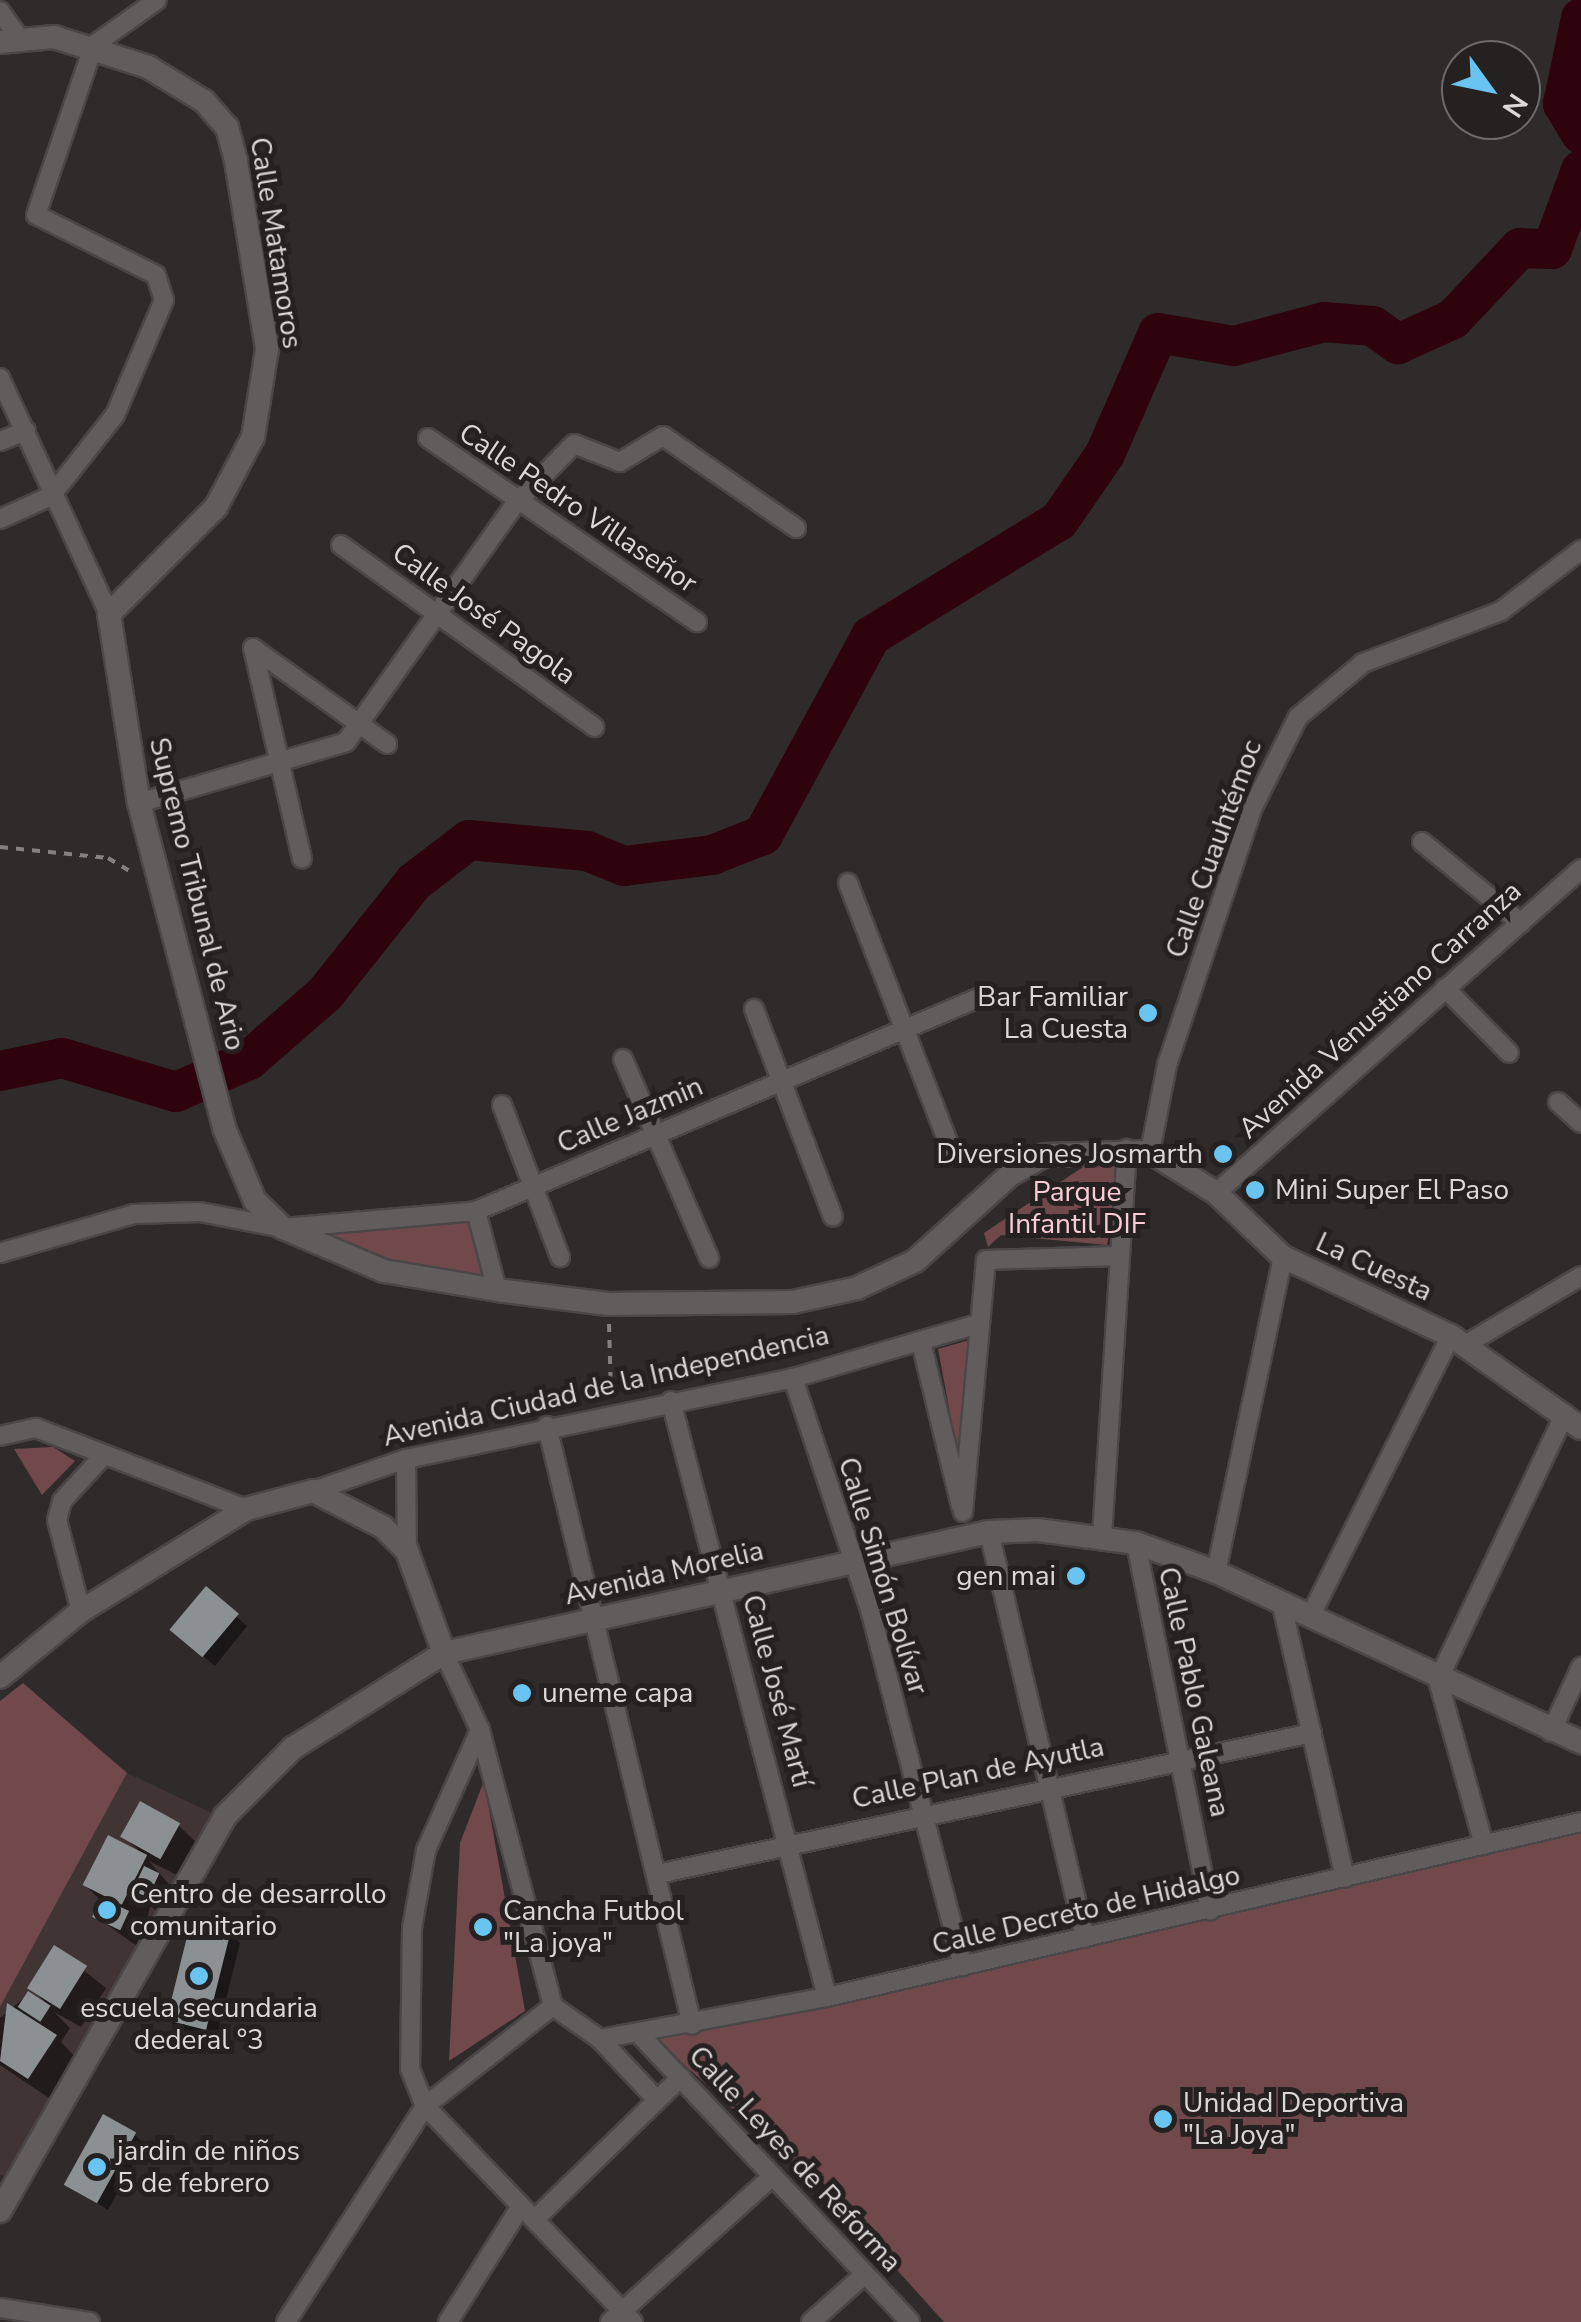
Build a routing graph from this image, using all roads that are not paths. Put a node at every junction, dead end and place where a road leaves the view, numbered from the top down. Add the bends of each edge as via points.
1 (157, 0) edge
2 (0, 10) edge
3 (9, 40) edge
4 (94, 46) junction
5 (0, 378) edge
6 (26, 431) junction
7 (428, 438) dead end
8 (0, 441) edge
9 (51, 496) junction
10 (516, 504) junction
11 (0, 518) edge
12 (796, 528) dead end
13 (341, 546) dead end
14 (1581, 550) edge
15 (109, 614) junction
16 (439, 616) junction
17 (697, 622) dead end
18 (359, 727) junction
19 (594, 727) dead end
20 (387, 744) dead end
21 (278, 767) junction
22 (138, 803) junction
23 (1422, 842) dead end
24 (302, 858) dead end
25 (1581, 869) edge
26 (848, 883) dead end
27 (1520, 923) junction
28 (1445, 988) junction
29 (984, 995) dead end
30 (754, 1009) dead end
31 (902, 1028) junction
32 (1509, 1053) dead end
33 (623, 1059) dead end
34 (782, 1080) junction
35 (1558, 1102) dead end
36 (502, 1105) dead end
37 (1581, 1123) edge
38 (656, 1133) junction
39 (1138, 1150) junction
40 (952, 1154) dead end
41 (535, 1186) junction
42 (1216, 1193) junction
43 (476, 1211) junction
44 (832, 1217) dead end
45 (282, 1228) junction
46 (0, 1254) edge
47 (1118, 1256) junction
48 (560, 1257) dead end
49 (1283, 1257) junction
50 (709, 1258) dead end
51 (1581, 1276) edge
52 (498, 1290) junction
53 (978, 1324) junction
54 (1458, 1341) junction
55 (920, 1342) junction
56 (793, 1378) junction
57 (671, 1400) junction
58 (1573, 1421) edge
59 (547, 1426) junction
60 (0, 1436) edge
61 (104, 1454) junction
62 (406, 1459) junction
63 (313, 1491) junction
64 (246, 1509) junction
65 (963, 1512) junction
66 (978, 1535) junction
67 (1102, 1536) junction
68 (1136, 1543) junction
69 (407, 1551) junction
70 (855, 1562) junction
71 (1216, 1572) junction
72 (720, 1588) junction
73 (1281, 1601) junction
74 (80, 1610) junction
75 (1310, 1617) junction
76 (593, 1622) junction
77 (444, 1653) junction
78 (1581, 1666) edge
79 (0, 1677) edge
80 (1438, 1680) junction
81 (480, 1730) junction
82 (1550, 1732) junction
83 (1312, 1733) junction
84 (1581, 1742) edge
85 (1181, 1758) junction
86 (1054, 1783) junction
87 (920, 1813) junction
88 (1581, 1822) edge
89 (790, 1842) junction
90 (1484, 1845) junction
91 (658, 1874) junction
92 (1345, 1878) junction
93 (1210, 1911) junction
94 (1085, 1938) junction
95 (963, 1966) junction
96 (826, 1998) junction
97 (553, 2006) junction
98 (692, 2025) junction
99 (639, 2034) junction
100 (600, 2039) junction
101 (681, 2077) junction
102 (657, 2100) junction
103 (425, 2106) junction
104 (773, 2176) junction
105 (0, 2211) edge
106 (528, 2213) junction
107 (865, 2274) junction
108 (0, 2308) edge
109 (614, 2315) edge
110 (90, 2322) edge
111 (286, 2322) edge
112 (448, 2322) edge
113 (633, 2322) edge
114 (810, 2322) edge
115 (910, 2322) edge

1 - 4 street
2 - 3 street
3 - 4 street
4 - 9 street via 36,215 166,286 115,415
4 - 15 street, Calle Matamoros via 178,83 227,126 267,349 254,437 216,507
5 - 6 street
6 - 8 street
6 - 9 street
7 - 10 street, Calle Pedro Villaseñor
9 - 11 street
9 - 15 street
10 - 12 street via 565,448 620,462 663,436
10 - 16 street
10 - 17 street, Calle Pedro Villaseñor
13 - 16 street, Calle José Pagola
14 - 39 street, Calle Cuauhtémoc via 1502,611 1363,663 1298,717 1252,809
15 - 22 street, Supremo Tribunal de Ario
16 - 18 street
16 - 19 street, Calle José Pagola
18 - 20 street
18 - 21 street via 332,752
18 - 21 street via 253,648
21 - 22 street
21 - 24 street
22 - 45 street, Supremo Tribunal de Ario via 224,1128 256,1201
23 - 27 street
25 - 27 street, Avenida Venustiano Carranza
26 - 31 street
27 - 28 street, Avenida Venustiano Carranza
28 - 32 street
28 - 42 street, Avenida Venustiano Carranza
29 - 31 street, Calle Jazmin
30 - 34 street
31 - 34 street, Calle Jazmin
31 - 40 street
33 - 38 street
34 - 38 street, Calle Jazmin
34 - 44 street
35 - 37 street
36 - 41 street
38 - 41 street, Calle Jazmin
38 - 50 street
39 - 42 street, La Cuesta
39 - 47 street
39 - 52 street via 1046,1155 1010,1175 915,1260 856,1288 792,1302 608,1304
41 - 43 street, Calle Jazmin
41 - 48 street
42 - 49 street, La Cuesta
43 - 45 street, Calle Jazmin
43 - 52 street
45 - 46 street, Calle Jazmin via 200,1212 134,1214
45 - 52 street via 384,1272
47 - 53 street via 986,1260
47 - 67 street
49 - 54 street, La Cuesta
49 - 71 street
51 - 54 street
53 - 55 street, Avenida Ciudad de la Independencia
53 - 65 street
54 - 58 street, La Cuesta
54 - 75 street
55 - 56 street, Avenida Ciudad de la Independencia
55 - 65 street
56 - 57 street, Avenida Ciudad de la Independencia
56 - 70 street, Calle Simón Bolívar
57 - 59 street, Avenida Ciudad de la Independencia
57 - 72 street, Calle José Martí
58 - 80 street
59 - 62 street, Avenida Ciudad de la Independencia
59 - 76 street
60 - 61 street via 36,1428
61 - 64 street
61 - 74 street via 62,1501 57,1520
62 - 63 street, Avenida Ciudad de la Independencia
62 - 69 street
63 - 64 street, Avenida Ciudad de la Independencia
63 - 69 street via 383,1527
64 - 74 street, Avenida Ciudad de la Independencia
65 - 66 street
66 - 67 street, Avenida Morelia
66 - 70 street, Avenida Morelia
66 - 86 street
67 - 68 street, Avenida Morelia
68 - 71 street, Avenida Morelia
68 - 85 street, Calle Pablo Galeana
69 - 77 street
70 - 72 street, Avenida Morelia
70 - 87 street, Calle Simón Bolívar
71 - 73 street, Avenida Morelia
72 - 76 street, Avenida Morelia
72 - 89 street, Calle José Martí
73 - 75 street, Avenida Morelia
73 - 83 street
74 - 79 street, Avenida Ciudad de la Independencia
75 - 80 street, Avenida Morelia
76 - 77 street, Avenida Morelia
76 - 91 street
77 - 81 street
77 - 105 street, Avenida Morelia via 293,1748 225,1816
78 - 82 street
80 - 82 street, Avenida Morelia
80 - 90 street
81 - 97 street
81 - 103 street via 426,1850 412,1928 406,2017
82 - 84 street, Avenida Morelia
83 - 85 street, Calle Plan de Ayutla
83 - 92 street
85 - 86 street, Calle Plan de Ayutla
85 - 93 street, Calle Pablo Galeana
86 - 87 street, Calle Plan de Ayutla
86 - 94 street
87 - 89 street, Calle Plan de Ayutla
87 - 95 street, Calle Simón Bolívar
88 - 90 street, Calle Decreto de Hidalgo
89 - 91 street, Calle Plan de Ayutla
89 - 96 street, Calle José Martí
90 - 92 street, Calle Decreto de Hidalgo
91 - 98 street
92 - 93 street, Calle Decreto de Hidalgo
93 - 94 street, Calle Decreto de Hidalgo
94 - 95 street, Calle Decreto de Hidalgo
95 - 96 street, Calle Decreto de Hidalgo
96 - 98 street, Calle Decreto de Hidalgo
97 - 100 street
97 - 103 street
98 - 99 street, Calle Decreto de Hidalgo
99 - 100 street, Calle Decreto de Hidalgo
99 - 101 street, Calle Leyes de Reforma
100 - 102 street
101 - 102 street
101 - 104 street, Calle Leyes de Reforma
102 - 106 street
103 - 106 street
103 - 111 street
104 - 107 street, Calle Leyes de Reforma
104 - 109 street
106 - 109 street
106 - 112 street
107 - 114 street
107 - 115 street, Calle Leyes de Reforma
108 - 110 street
109 - 113 street

